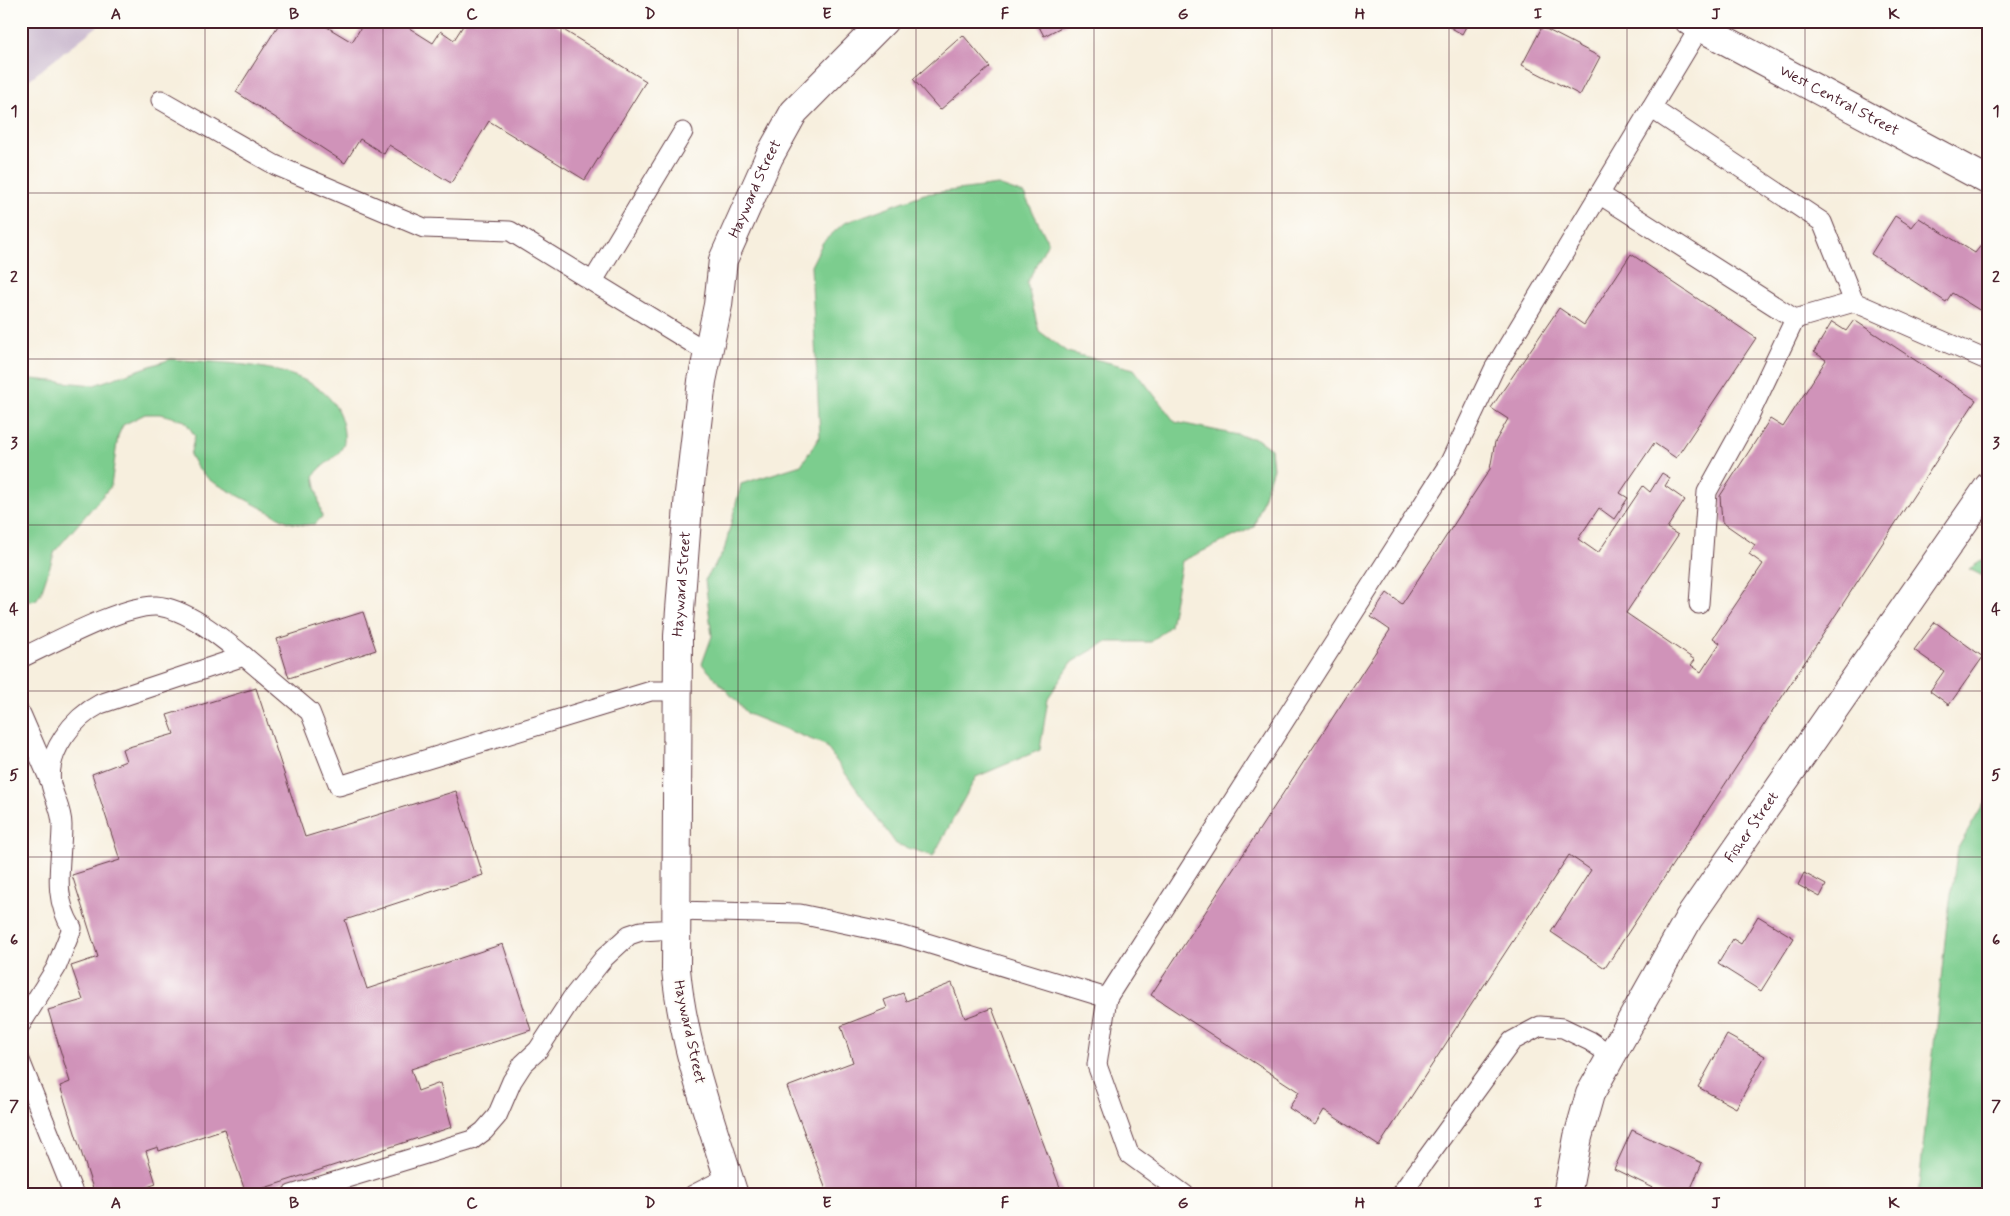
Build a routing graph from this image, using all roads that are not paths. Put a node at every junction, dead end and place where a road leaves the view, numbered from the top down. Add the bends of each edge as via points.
1 (884, 21) edge
2 (1694, 24) edge
3 (161, 100) dead end
4 (1651, 108) junction
5 (683, 132) dead end
6 (1989, 182) edge
7 (1599, 194) junction
8 (592, 282) junction
9 (1854, 302) junction
10 (1795, 319) junction
11 (707, 352) junction
12 (1989, 361) edge
13 (1989, 486) edge
14 (1698, 604) dead end
15 (244, 656) junction
16 (21, 658) edge
17 (678, 691) junction
18 (21, 714) edge
19 (52, 785) junction
20 (676, 920) junction
21 (1108, 998) junction
22 (21, 1024) edge
23 (1612, 1056) junction
24 (21, 1063) edge
25 (731, 1186) edge
26 (345, 1187) edge
27 (74, 1195) edge
28 (291, 1195) edge
29 (692, 1195) edge
30 (1185, 1195) edge
31 (1400, 1195) edge
32 (1567, 1195) edge

1 - 11 street, Hayward Street via 794,112 769,157 723,260 718,305
2 - 4 lane
2 - 6 street, West Central Street
3 - 8 lane via 275,165 424,228 510,231
4 - 7 lane
4 - 9 lane via 1822,222
5 - 8 lane
7 - 10 lane
7 - 21 lane via 1494,369 1450,462
8 - 11 lane
9 - 10 lane
9 - 12 lane
10 - 14 lane via 1748,418 1707,492
11 - 17 street, Hayward Street via 688,493 678,636
13 - 23 street, Fisher Street via 1689,918
15 - 16 lane via 212,631 157,606 121,613
15 - 17 lane via 310,712 339,786 651,691
15 - 19 lane via 100,704 82,714 59,749 51,774
17 - 20 street, Hayward Street
18 - 19 lane
19 - 22 lane via 62,825 58,888 65,916 72,928 56,968
20 - 21 lane via 800,914 904,936
20 - 25 street, Hayward Street via 677,983 685,1030
20 - 26 lane via 629,935 604,958 572,998 538,1050 523,1064 497,1116 484,1131 472,1140
21 - 30 lane via 1097,1065 1129,1154
23 - 31 lane via 1563,1028 1540,1026 1512,1041
23 - 32 street, Fisher Street via 1590,1094
24 - 27 lane
25 - 29 lane
26 - 28 lane

